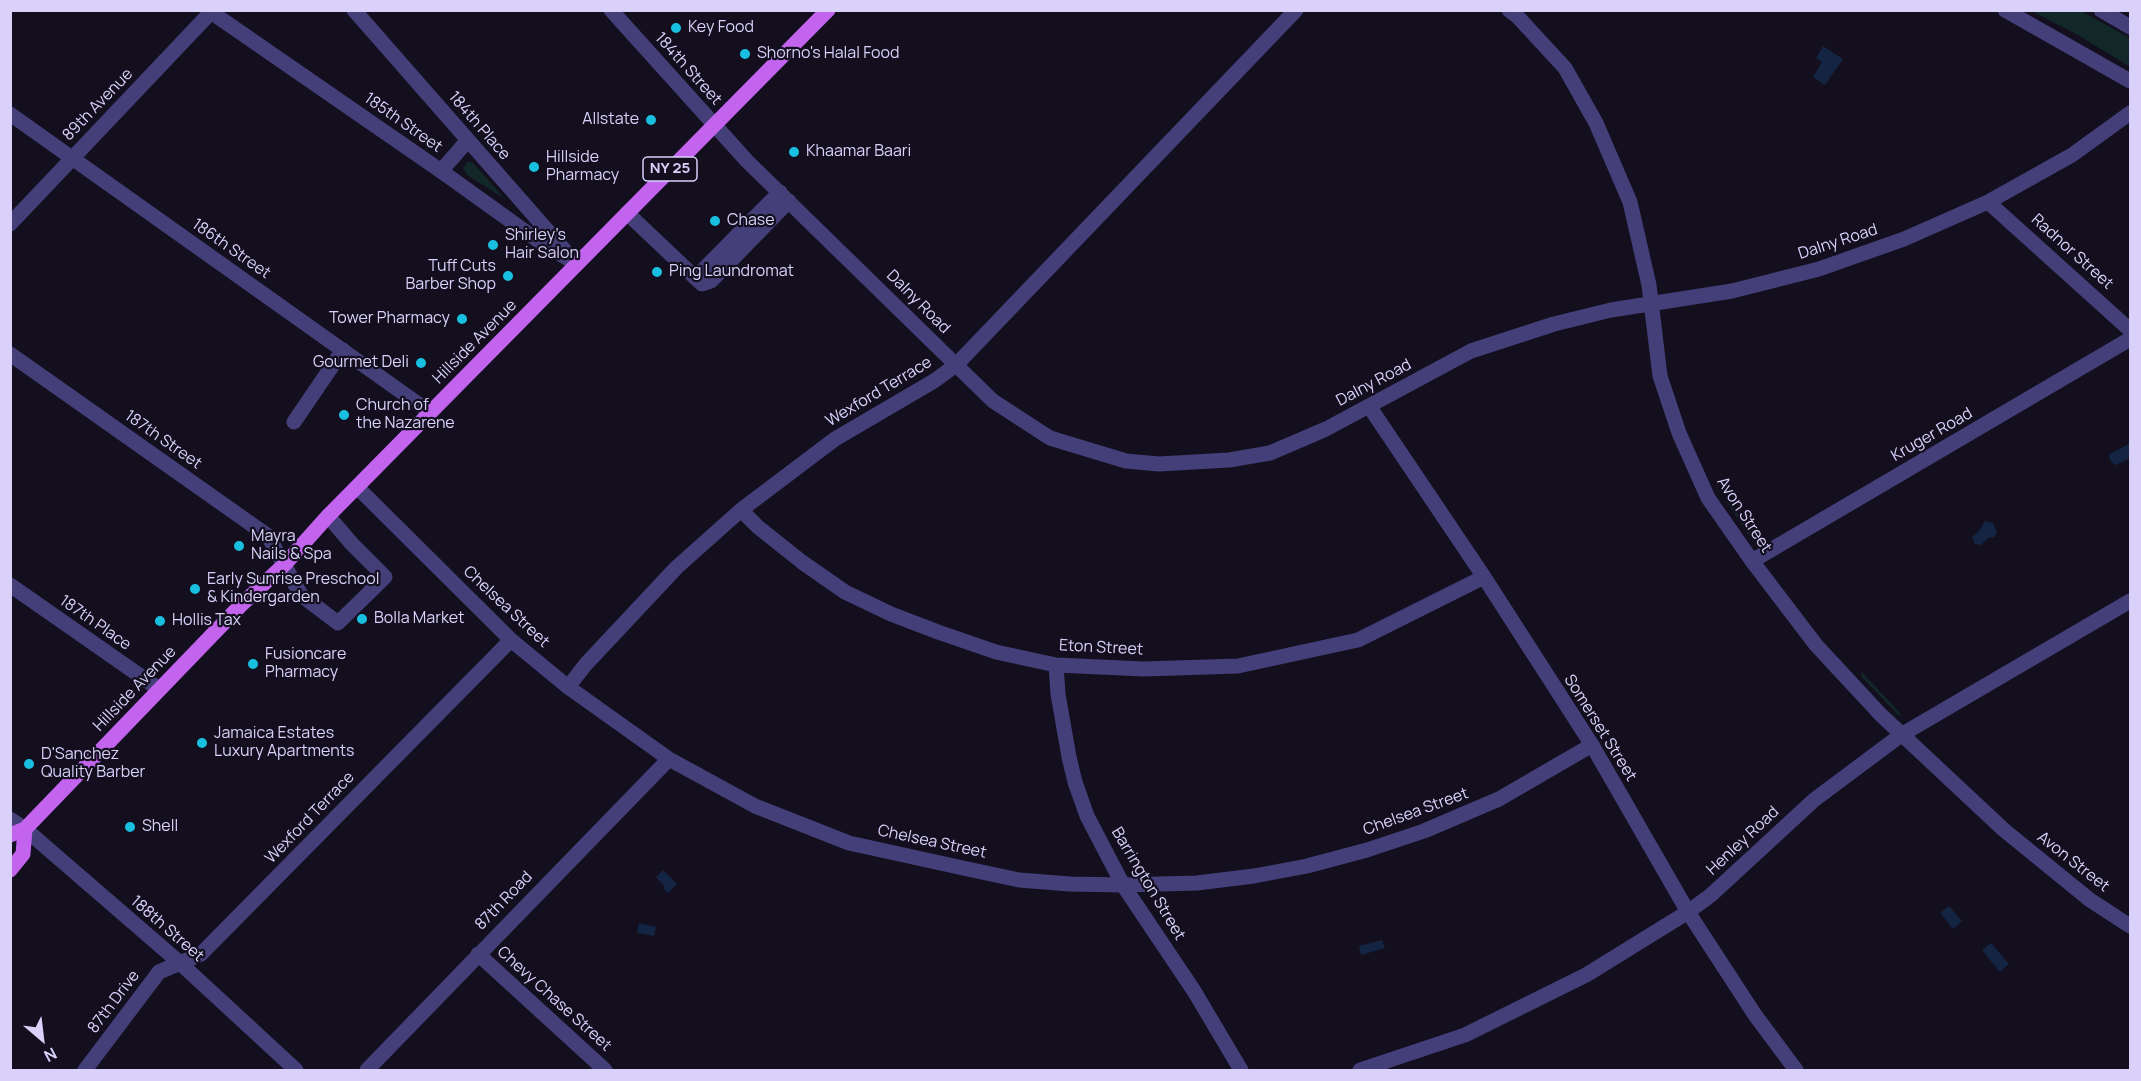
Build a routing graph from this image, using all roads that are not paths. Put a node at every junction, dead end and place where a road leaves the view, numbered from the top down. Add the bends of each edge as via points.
1 (354, 10) edge
2 (611, 10) edge
3 (828, 10) edge
4 (1296, 10) edge
5 (1509, 10) edge
6 (2005, 10) edge
7 (2101, 10) edge
8 (211, 11) edge
9 (2130, 27) edge
10 (2130, 81) edge
11 (2130, 113) edge
12 (10, 114) edge
13 (713, 125) junction
14 (468, 140) junction
15 (73, 158) junction
16 (441, 171) junction
17 (784, 196) junction
18 (1988, 202) junction
19 (627, 213) junction
20 (10, 224) edge
21 (577, 264) junction
22 (1652, 303) junction
23 (2130, 330) edge
24 (2130, 339) edge
25 (343, 350) junction
26 (10, 354) edge
27 (956, 365) junction
28 (1369, 406) junction
29 (431, 413) junction
30 (294, 422) dead end
31 (357, 487) junction
32 (741, 510) junction
33 (328, 516) junction
34 (1752, 561) junction
35 (285, 564) junction
36 (1484, 577) junction
37 (10, 585) edge
38 (2130, 601) edge
39 (511, 640) junction
40 (1056, 665) junction
41 (568, 687) junction
42 (159, 689) junction
43 (1901, 735) junction
44 (1592, 746) junction
45 (669, 759) junction
46 (10, 819) edge
47 (18, 832) edge
48 (10, 870) edge
49 (1124, 885) junction
50 (1688, 912) junction
51 (2130, 926) edge
52 (478, 954) junction
53 (180, 963) junction
54 (85, 1071) edge
55 (296, 1071) edge
56 (367, 1071) edge
57 (605, 1071) edge
58 (1241, 1071) edge
59 (1360, 1071) edge
60 (1796, 1071) edge

1 - 14 street, 184th Place
2 - 13 street, 184th Street
3 - 13 main road, Hillside Avenue / NY 25
4 - 27 street, Wexford Terrace
5 - 22 street, Avon Street via 1565,68 1596,123 1629,202
6 - 10 street
7 - 9 street
8 - 15 street, 89th Avenue
8 - 16 street, 185th Street
11 - 18 street, Dalny Road via 2072,155
12 - 15 street, 186th Street
13 - 17 street, Dalny Road
13 - 19 main road, Hillside Avenue / NY 25
14 - 16 street
14 - 21 street, 184th Place
15 - 20 street, 89th Avenue
15 - 25 street, 186th Street
16 - 21 street, 185th Street
17 - 19 street via 711,280 702,284
17 - 27 street, Dalny Road
18 - 22 street, Dalny Road via 1904,239 1819,268 1732,291
18 - 23 street, Radnor Street
19 - 21 main road, Hillside Avenue / NY 25
21 - 29 main road, Hillside Avenue / NY 25
22 - 28 street, Dalny Road via 1554,324 1471,351
22 - 34 street, Avon Street via 1660,376 1679,433 1708,498
24 - 34 street, Kruger Road
25 - 29 street, 186th Street
25 - 30 street
26 - 35 street, 187th Street via 268,536
27 - 28 street, Dalny Road via 993,401 1050,438 1115,458 1159,464 1270,453
27 - 32 street, Wexford Terrace via 835,439
28 - 36 street, Somerset Street
29 - 31 main road, Hillside Avenue / NY 25
31 - 33 main road, Hillside Avenue / NY 25
31 - 39 street, Chelsea Street
32 - 40 street, Eton Street via 802,562 845,592 938,632 996,652
32 - 41 street, Wexford Terrace via 677,567
33 - 35 main road, Hillside Avenue / NY 25
33 - 35 street, 187th Street via 385,577 338,623 301,595
34 - 43 street, Avon Street via 1816,645
35 - 42 main road, Hillside Avenue / NY 25
36 - 40 street, Eton Street via 1358,640 1238,666 1144,669
36 - 44 street, Somerset Street
37 - 42 street, 187th Place
38 - 43 street, Henley Road
39 - 41 street, Chelsea Street
39 - 53 street, Wexford Terrace via 201,954
40 - 49 street, Barrington Street via 1075,782 1087,816
41 - 45 street, Chelsea Street
42 - 47 main road, Hillside Avenue / NY 25
43 - 50 street, Henley Road via 1814,800
43 - 51 street, Avon Street via 2004,831 2090,900
44 - 49 street, Chelsea Street via 1499,799 1367,850 1254,876 1197,883
44 - 50 street, Somerset Street
45 - 49 street, Chelsea Street via 755,806 849,843 1019,880
45 - 52 street, 87th Road
46 - 47 street, 188th Street
47 - 48 main road via 23,854
47 - 53 street, 188th Street
49 - 58 street, Barrington Street
50 - 59 street, Henley Road via 1586,975 1465,1035
50 - 60 street, Somerset Street
52 - 56 street, 87th Road
52 - 57 street, Chevy Chase Street
53 - 54 street, 87th Drive via 159,972
53 - 55 street, 188th Street

